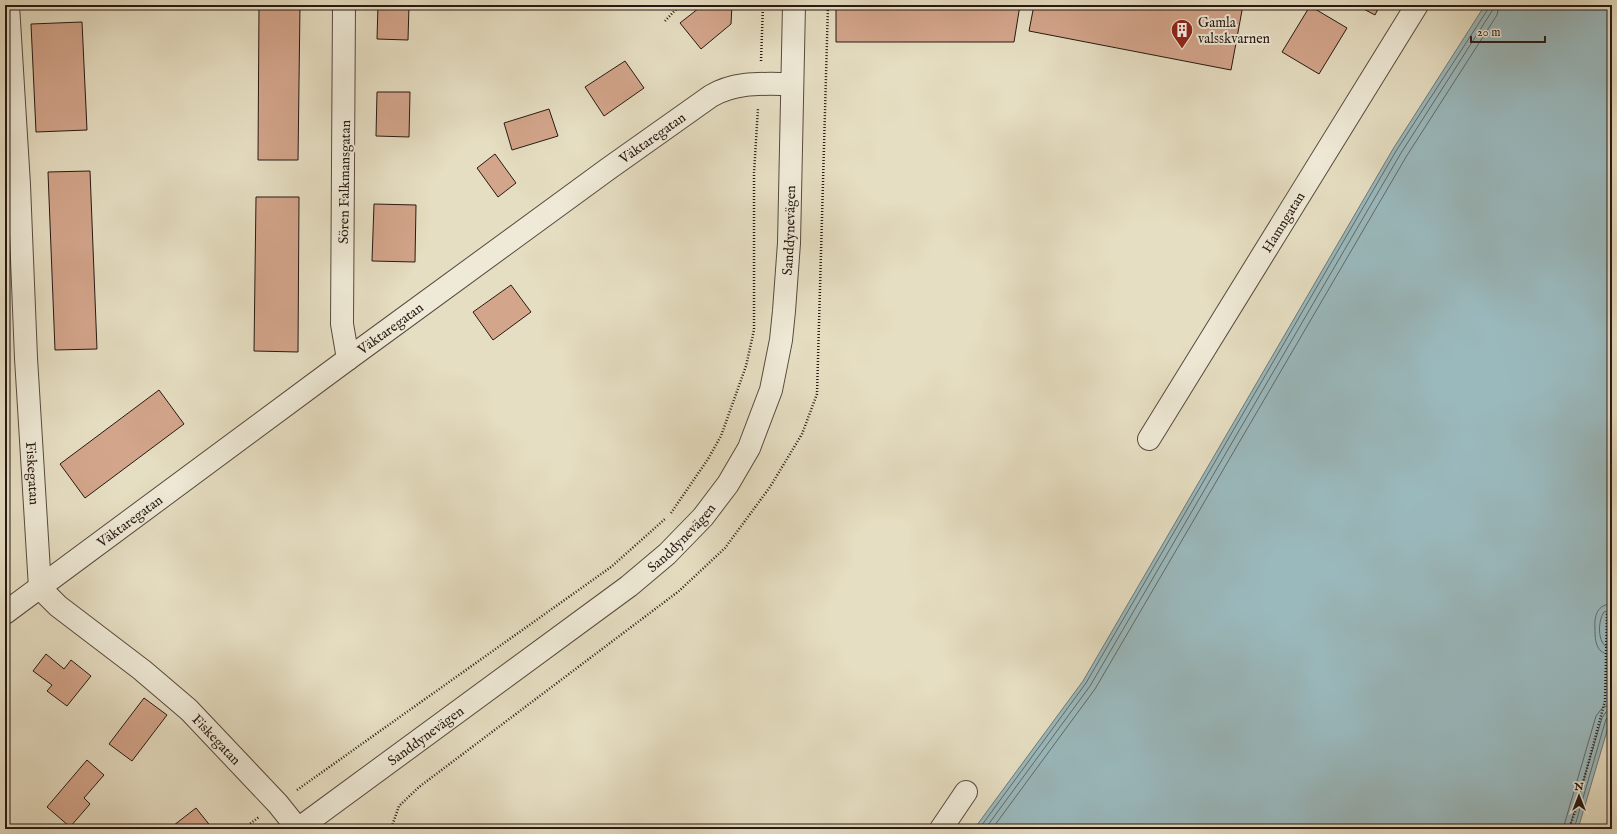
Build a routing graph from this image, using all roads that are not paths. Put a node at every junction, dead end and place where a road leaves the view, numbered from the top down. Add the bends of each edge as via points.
1 (8, 5) edge
2 (344, 5) edge
3 (794, 5) edge
4 (1417, 5) edge
5 (792, 84) junction
6 (348, 359) junction
7 (1149, 439) dead end
8 (40, 588) junction
9 (5, 613) edge
10 (966, 792) dead end
11 (298, 829) edge
12 (941, 829) edge

1 - 8 street, Fiskegatan
2 - 6 street, Sören Falkmansgatan via 342,324
3 - 5 street, Sanddynevägen
4 - 7 street, Hamngatan
5 - 6 street, Väktaregatan via 736,85 711,96
5 - 11 street, Sanddynevägen via 789,242 781,340 771,390 749,448 728,484 703,517 667,554 629,586
6 - 8 street, Väktaregatan
8 - 9 street, Väktaregatan
8 - 11 street, Fiskegatan via 58,606 142,670 189,710 278,804
10 - 12 street

